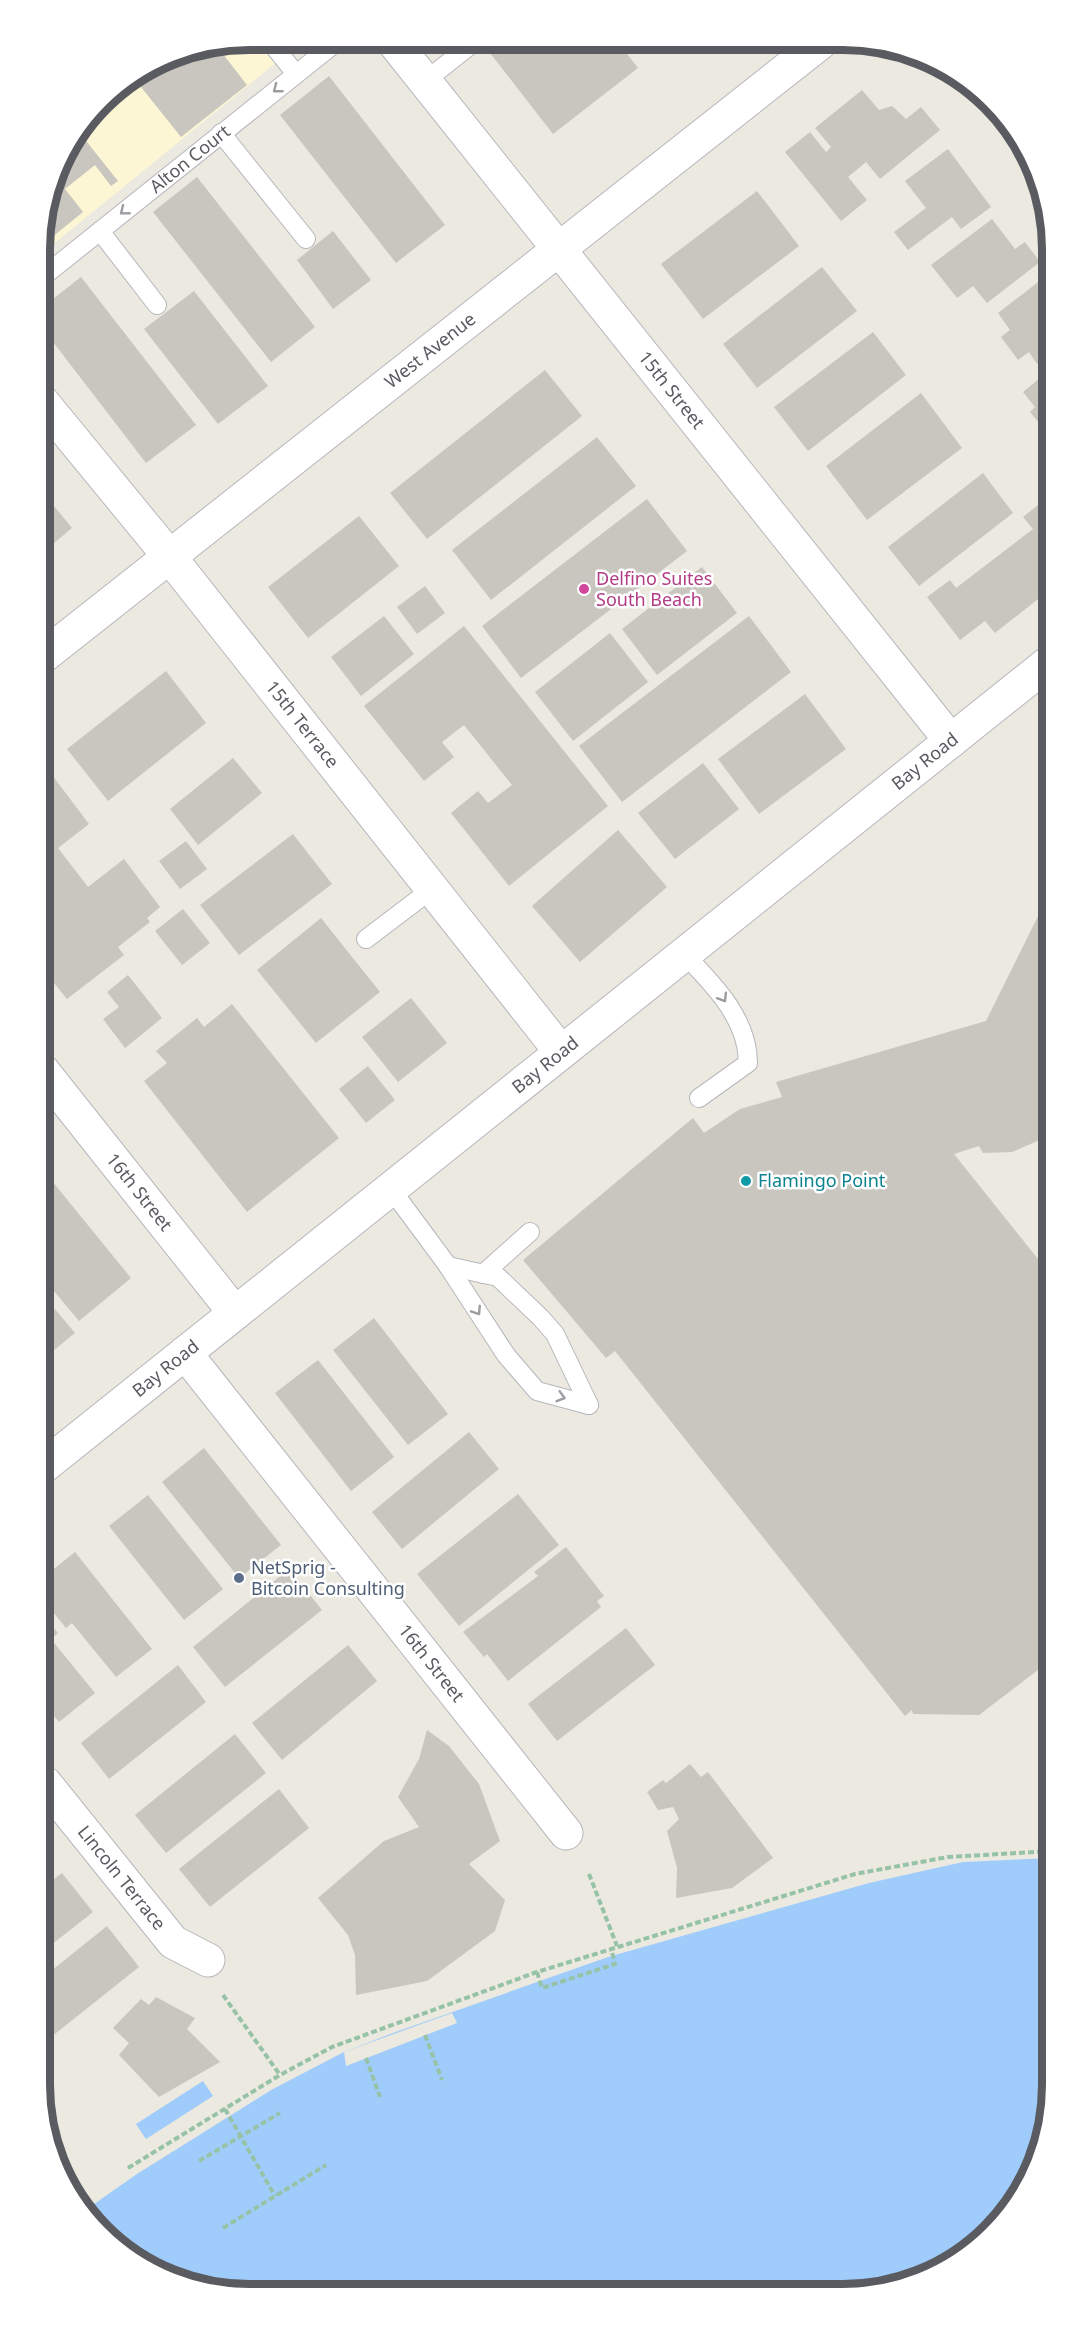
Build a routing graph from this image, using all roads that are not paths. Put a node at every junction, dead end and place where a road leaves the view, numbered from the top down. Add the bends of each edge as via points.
1 (277, 50) edge
2 (326, 50) edge
3 (400, 50) edge
4 (464, 50) edge
5 (811, 50) edge
6 (296, 74) junction
7 (425, 81) junction
8 (221, 133) junction
9 (99, 231) junction
10 (306, 239) dead end
11 (559, 250) junction
12 (50, 271) edge
13 (157, 305) dead end
14 (50, 411) edge
15 (169, 556) junction
16 (50, 651) edge
17 (1042, 668) edge
18 (951, 741) junction
19 (432, 889) junction
20 (366, 939) dead end
21 (684, 954) junction
22 (561, 1053) junction
23 (50, 1080) edge
24 (699, 1098) dead end
25 (391, 1190) junction
26 (530, 1232) dead end
27 (448, 1266) junction
28 (483, 1274) junction
29 (235, 1313) junction
30 (185, 1353) junction
31 (50, 1461) edge
32 (50, 1790) edge
33 (566, 1833) dead end
34 (208, 1960) dead end

1 - 6 lane
2 - 6 lane, Alton Court
3 - 7 street, 15th Street
4 - 7 lane
5 - 11 street, West Avenue
6 -> 8 lane, Alton Court
7 - 11 street, 15th Street
8 -> 9 lane, Alton Court
8 - 10 lane
9 - 12 lane, Alton Court
9 - 13 lane
11 - 15 street, West Avenue
11 - 18 street, 15th Street
14 - 15 street, 15th Terrace
15 - 16 street, West Avenue
15 - 19 street, 15th Terrace
17 - 18 street, Bay Road
18 - 21 street, Bay Road
19 - 20 lane
19 - 22 street, 15th Terrace
21 - 22 street, Bay Road
21 -> 24 lane via 720,991 748,1043 748,1064
22 - 25 street, Bay Road
23 - 29 street, 16th Street
25 - 27 lane
25 - 29 street, Bay Road
26 - 28 lane
27 - 28 lane
27 -> 28 lane via 506,1355 537,1391 589,1405 555,1334 498,1277
29 - 30 street, Bay Road
30 - 31 street, Bay Road
30 - 33 street, 16th Street
32 - 34 street, Lincoln Terrace via 173,1942

